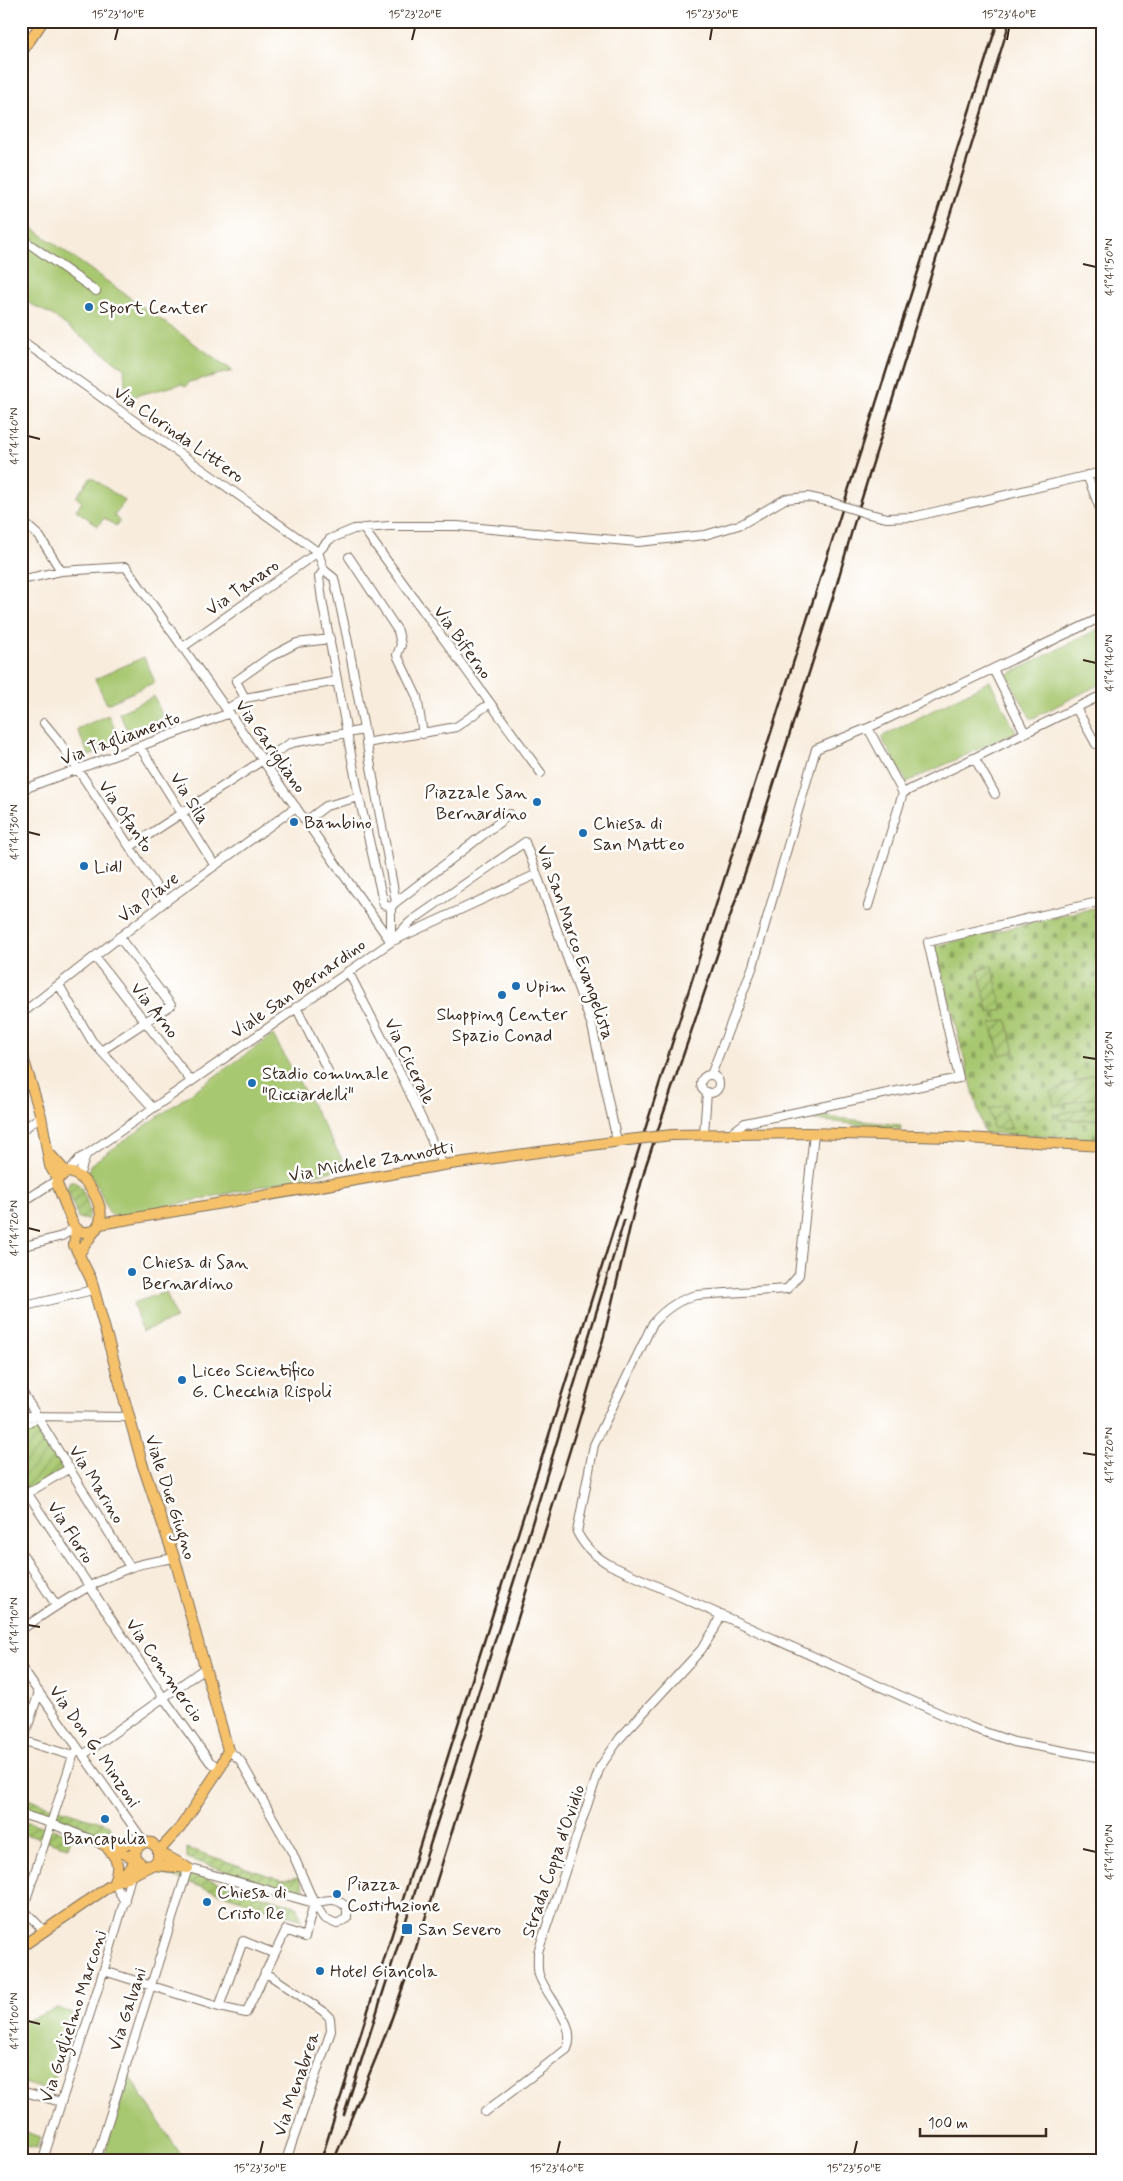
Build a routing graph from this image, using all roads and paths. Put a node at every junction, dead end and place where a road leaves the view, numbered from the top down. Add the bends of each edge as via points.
1 (42, 21) edge
2 (21, 53) edge
3 (21, 238) edge
4 (96, 291) dead end
5 (21, 340) edge
6 (1102, 472) edge
7 (1087, 475) junction
8 (1102, 514) edge
9 (21, 520) edge
10 (363, 528) junction
11 (318, 552) junction
12 (350, 557) dead end
13 (324, 570) junction
14 (61, 571) junction
15 (21, 580) edge
16 (1102, 617) edge
17 (330, 639) junction
18 (183, 647) junction
19 (992, 669) junction
20 (337, 681) junction
21 (1102, 695) edge
22 (245, 698) junction
23 (489, 704) junction
24 (1076, 708) junction
25 (228, 711) junction
26 (44, 723) dead end
27 (868, 728) junction
28 (364, 730) junction
29 (347, 733) junction
30 (1026, 733) junction
31 (423, 734) junction
32 (366, 744) junction
33 (1096, 744) dead end
34 (140, 747) junction
35 (264, 759) junction
36 (975, 759) junction
37 (77, 770) junction
38 (541, 773) dead end
39 (21, 790) edge
40 (904, 793) junction
41 (995, 794) dead end
42 (359, 797) junction
43 (296, 807) junction
44 (182, 813) junction
45 (510, 814) dead end
46 (306, 821) junction
47 (525, 842) joint
48 (130, 848) junction
49 (215, 866) junction
50 (536, 874) junction
51 (166, 901) junction
52 (1102, 901) edge
53 (394, 905) junction
54 (868, 906) dead end
55 (119, 937) junction
56 (391, 942) junction
57 (95, 957) junction
58 (348, 971) junction
59 (59, 985) junction
60 (296, 1007) junction
61 (21, 1014) edge
62 (145, 1022) junction
63 (21, 1051) edge
64 (101, 1051) junction
65 (328, 1070) dead end
66 (711, 1075) junction
67 (191, 1081) junction
68 (31, 1082) junction
69 (21, 1088) edge
70 (707, 1092) junction
71 (152, 1108) junction
72 (41, 1116) junction
73 (21, 1131) edge
74 (814, 1133) junction
75 (704, 1134) junction
76 (730, 1134) junction
77 (616, 1141) junction
78 (1102, 1146) edge
79 (48, 1152) junction
80 (86, 1156) junction
81 (443, 1165) junction
82 (67, 1172) junction
83 (79, 1176) junction
84 (57, 1180) junction
85 (21, 1203) edge
86 (100, 1209) junction
87 (119, 1220) junction
88 (75, 1228) junction
89 (97, 1228) junction
90 (21, 1247) edge
91 (79, 1255) junction
92 (93, 1290) junction
93 (21, 1307) edge
94 (21, 1390) edge
95 (21, 1416) edge
96 (129, 1416) junction
97 (38, 1418) junction
98 (21, 1426) edge
99 (70, 1468) junction
100 (25, 1495) edge
101 (21, 1552) edge
102 (174, 1558) junction
103 (130, 1567) junction
104 (89, 1586) junction
105 (56, 1605) junction
106 (721, 1614) junction
107 (21, 1630) edge
108 (21, 1668) edge
109 (205, 1668) junction
110 (38, 1692) junction
111 (163, 1697) junction
112 (22, 1743) edge
113 (228, 1750) junction
114 (81, 1752) junction
115 (73, 1756) junction
116 (1102, 1758) edge
117 (220, 1768) junction
118 (21, 1814) edge
119 (50, 1823) junction
120 (180, 1828) junction
121 (144, 1843) junction
122 (102, 1844) junction
123 (159, 1851) junction
124 (136, 1859) junction
125 (151, 1865) junction
126 (188, 1868) junction
127 (131, 1876) junction
128 (114, 1883) junction
129 (125, 1902) junction
130 (314, 1903) junction
131 (22, 1908) edge
132 (44, 1931) junction
133 (21, 1947) edge
134 (273, 1953) junction
135 (104, 1971) junction
136 (265, 1972) junction
137 (150, 1986) junction
138 (219, 2007) junction
139 (21, 2091) edge
140 (61, 2102) junction
141 (485, 2112) dead end
142 (43, 2160) edge
143 (96, 2160) edge
144 (286, 2160) edge

1 - 2 main road
3 - 4 street
5 - 11 street, Via Clorinda Littero
6 - 7 street, Via Tanaro
7 - 8 street
7 - 10 street, Via Tanaro, bridge via 913,517 887,518 808,497 785,499 742,524 705,535 638,542 457,526
9 - 14 street via 40,537
10 - 11 street, Via Tanaro via 330,539
10 - 23 street, Via Biferno
11 - 13 street
11 - 18 street, Via Tanaro
12 - 31 street via 398,631 401,644 397,655 417,697
13 - 17 street via 319,577
13 - 28 street via 334,578
14 - 15 street
14 - 18 street, Via Garigliano via 126,567
16 - 19 street
17 - 20 street
17 - 22 street via 297,643 270,657 236,681
18 - 25 street, Via Garigliano
19 - 27 street
19 - 30 street
20 - 22 street
20 - 29 street
21 - 24 street
22 - 25 street, Via Tagliamento
23 - 31 street via 456,726
23 - 38 street, Via Biferno
24 - 30 street
24 - 33 street
25 - 34 street, Via Tagliamento
25 - 35 street, Via Garigliano
26 - 37 street, Via Ofanto
27 - 40 street
27 - 66 street via 816,750 753,966
28 - 29 street
28 - 32 street
29 - 35 street via 291,743
29 - 42 street
30 - 36 street
31 - 32 street
32 - 53 street
34 - 37 street, Via Tagliamento
34 - 44 street, Via Sila
35 - 43 street, Via Garigliano
35 - 44 street
36 - 40 street
36 - 41 street
37 - 39 street, Via Tagliamento
37 - 48 street, Via Ofanto
40 - 54 street
42 - 46 street via 326,806
42 - 53 street via 384,905
43 - 46 street, Via Garigliano
43 - 49 street, Via Piave
44 - 48 street
44 - 49 street, Via Sila
45 - 53 street
46 - 56 street, Via Garigliano
47 - 50 street, Via San Marco Evangelista
47 - 56 street, Viale San Bernardino via 410,922
48 - 51 street, Via Ofanto
49 - 51 street, Via Piave
50 - 56 street
50 - 77 street, Via San Marco Evangelista via 592,1026
51 - 55 street, Via Piave
52 - 76 street via 928,942 959,1078 745,1123
53 - 56 street
55 - 57 street, Via Piave
55 - 62 street via 171,1005
56 - 58 street, Viale San Bernardino
57 - 59 street, Via Piave
57 - 62 street, Via Arno
58 - 60 street, Viale San Bernardino
58 - 81 street, Via Cicerale
59 - 61 street, Via Piave
59 - 64 street
60 - 65 street
60 - 67 street, Viale San Bernardino
62 - 64 street
62 - 67 street, Via Arno
63 - 68 main road
64 - 71 street
66 - 70 street via 701,1081
66 - 70 street via 718,1080 718,1086 713,1092
67 - 71 street, Viale San Bernardino
68 - 69 street
68 - 72 main road
70 - 75 street
71 - 80 street, Viale San Bernardino
72 - 73 street
72 - 79 main road
74 - 76 main road, Via Michele Zannotti
74 - 78 main road, Via Michele Zannotti
74 - 106 street via 799,1275 787,1289 697,1295 684,1298 662,1312 653,1322 594,1445 578,1519 576,1532 594,1556
75 - 76 main road, Via Michele Zannotti
75 - 77 main road, Via Michele Zannotti, bridge
77 - 81 main road, Via Michele Zannotti
79 - 82 main road
79 - 84 main road
80 - 82 street, Viale San Bernardino
80 - 83 street
81 - 87 main road, Via Michele Zannotti
82 - 83 main road
82 - 84 main road
83 - 86 main road via 92,1190
84 - 85 street
84 - 88 main road, Viale Due Giugno
86 - 87 main road via 107,1216
86 - 89 main road
87 - 89 main road, Via Michele Zannotti
88 - 89 main road, Via Michele Zannotti via 84,1233
88 - 90 street via 62,1236
88 - 91 main road, Viale Due Giugno via 74,1245
89 - 91 main road
91 - 92 main road, Viale Due Giugno
92 - 93 street
92 - 96 main road, Viale Due Giugno
94 - 97 street, Via Marino
95 - 97 street
96 - 97 street
96 - 102 main road, Viale Due Giugno
97 - 98 street
97 - 99 street, Via Marino
99 - 100 street
99 - 103 street, Via Marino
100 - 104 street, Via Florio
101 - 105 street
102 - 103 street
102 - 109 main road, Viale Due Giugno
103 - 104 street
104 - 105 street
104 - 111 street, Via Commercio
105 - 107 street
106 - 116 street via 970,1727 1014,1742
106 - 141 street, Strada Coppa d'Ovidio via 701,1650 620,1738 600,1767 538,1952 539,1975 571,2040 566,2049
108 - 110 street, Via Don G. Minzoni
109 - 111 street
109 - 113 main road, Viale Due Giugno
110 - 112 street
110 - 114 street, Via Don G. Minzoni
111 - 114 street
111 - 117 street, Via Commercio via 210,1762
112 - 115 street
113 - 117 main road
113 - 130 street via 240,1760 292,1852
114 - 115 street
114 - 121 street, Via Don G. Minzoni
115 - 119 street
117 - 120 main road
118 - 119 street
119 - 122 street
119 - 131 street
120 - 121 main road via 165,1837
120 - 123 main road
121 - 122 main road
121 - 123 main road via 155,1845
121 - 124 main road via 135,1850
122 - 124 main road
122 - 128 main road via 119,1864
123 - 125 main road via 158,1859
123 - 126 main road
124 - 125 main road via 141,1865
124 - 128 main road
125 - 126 main road
125 - 127 main road
126 - 130 street
126 - 137 street, Via Galvani
127 - 128 main road
127 - 129 street, Via Guglielmo Marconi
128 - 129 street
128 - 132 main road
129 - 135 street, Via Guglielmo Marconi
130 - 134 street via 305,1936 286,1930
131 - 132 street
132 - 133 main road
134 - 136 street
134 - 138 street via 243,1941
135 - 137 street
135 - 140 street, Via Guglielmo Marconi
136 - 138 street via 246,2013
136 - 144 street, Via Menabrea via 330,2018 331,2031
137 - 138 street
137 - 143 street, Via Galvani
139 - 140 street
140 - 142 street, Via Guglielmo Marconi

